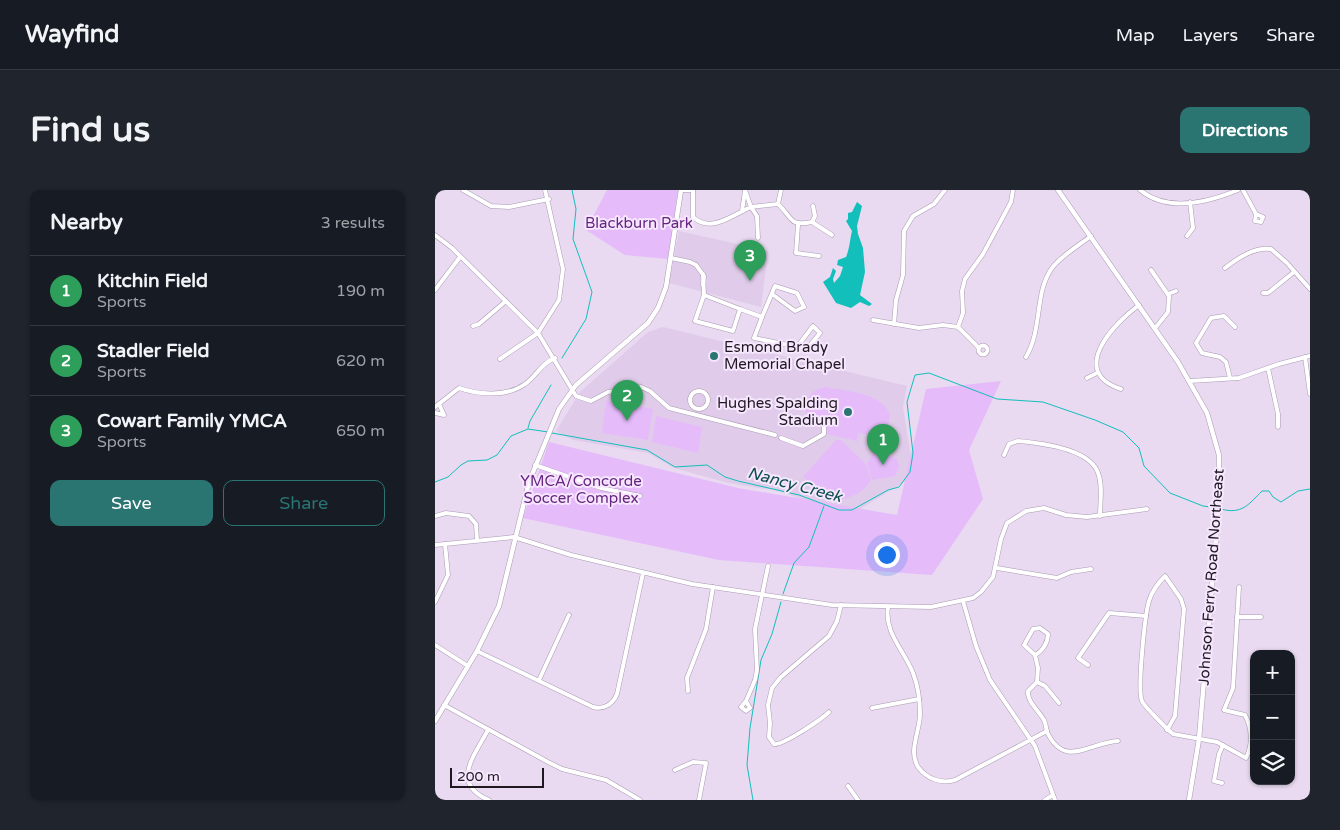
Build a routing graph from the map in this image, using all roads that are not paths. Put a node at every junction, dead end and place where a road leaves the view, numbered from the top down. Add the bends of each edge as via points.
1 (463, 190) edge
2 (545, 190) edge
3 (681, 190) edge
4 (693, 190) edge
5 (745, 190) edge
6 (781, 190) edge
7 (945, 190) edge
8 (1013, 190) edge
9 (1058, 190) edge
10 (1140, 190) edge
11 (1238, 190) edge
12 (1243, 190) edge
13 (549, 199) junction
14 (1190, 202) junction
15 (778, 204) junction
16 (813, 206) dead end
17 (751, 207) junction
18 (742, 211) junction
19 (1256, 214) dead end
20 (812, 222) junction
21 (799, 225) junction
22 (435, 235) edge
23 (832, 235) dead end
24 (1091, 236) junction
25 (1187, 236) dead end
26 (758, 238) dead end
27 (819, 256) dead end
28 (460, 257) junction
29 (671, 258) junction
30 (1225, 268) dead end
31 (1151, 270) dead end
32 (1294, 272) junction
33 (1310, 289) edge
34 (435, 290) edge
35 (1176, 291) dead end
36 (1263, 293) dead end
37 (772, 294) junction
38 (1168, 294) junction
39 (704, 295) junction
40 (506, 301) junction
41 (1139, 305) junction
42 (740, 309) junction
43 (762, 317) junction
44 (873, 320) dead end
45 (894, 324) junction
46 (473, 326) dead end
47 (1235, 326) dead end
48 (958, 327) junction
49 (1156, 327) junction
50 (538, 333) junction
51 (797, 347) junction
52 (979, 348) dead end
53 (1026, 357) dead end
54 (1307, 357) edge
55 (500, 358) dead end
56 (555, 358) junction
57 (1268, 368) junction
58 (1097, 373) junction
59 (1087, 378) dead end
60 (1230, 378) junction
61 (1190, 381) junction
62 (1121, 389) dead end
63 (571, 390) junction
64 (1310, 394) edge
65 (690, 398) junction
66 (707, 402) junction
67 (437, 405) edge
68 (685, 412) junction
69 (435, 413) edge
70 (705, 417) junction
71 (824, 426) dead end
72 (1278, 428) dead end
73 (775, 435) dead end
74 (781, 438) dead end
75 (1005, 455) dead end
76 (535, 465) junction
77 (640, 496) dead end
78 (1147, 509) dead end
79 (435, 516) edge
80 (1100, 516) junction
81 (514, 537) junction
82 (477, 540) junction
83 (445, 544) junction
84 (435, 545) edge
85 (768, 566) dead end
86 (997, 568) junction
87 (1091, 569) dead end
88 (643, 573) junction
89 (713, 587) junction
90 (1239, 587) dead end
91 (762, 595) junction
92 (963, 600) junction
93 (435, 602) edge
94 (841, 605) junction
95 (888, 607) junction
96 (569, 615) dead end
97 (1146, 616) junction
98 (1261, 617) dead end
99 (1237, 618) junction
100 (435, 645) edge
101 (477, 651) junction
102 (1035, 655) junction
103 (1088, 665) dead end
104 (467, 666) junction
105 (539, 680) junction
106 (1037, 682) junction
107 (688, 691) dead end
108 (919, 699) junction
109 (746, 701) dead end
110 (1059, 704) dead end
111 (444, 705) junction
112 (872, 708) dead end
113 (829, 712) dead end
114 (435, 721) edge
115 (489, 730) junction
116 (1167, 730) junction
117 (1047, 731) junction
118 (1199, 739) junction
119 (1031, 741) junction
120 (1118, 741) dead end
121 (1223, 745) junction
122 (675, 770) dead end
123 (1222, 783) dead end
124 (848, 786) dead end
125 (1053, 796) junction
126 (489, 800) edge
127 (639, 800) edge
128 (699, 800) edge
129 (858, 800) edge
130 (1045, 800) edge
131 (1055, 800) edge
132 (1189, 800) edge

1 - 13 street via 491,206 509,207
2 - 13 street
3 - 4 street
3 - 29 main road
4 - 18 street via 692,213 700,223 723,221
5 - 17 street
5 - 18 street
6 - 15 street
7 - 45 street via 933,204 913,216 904,231 903,275
8 - 48 street via 1011,202 987,247 965,279 963,313
9 - 24 main road, Johnson Ferry Road Northeast
10 - 14 street via 1166,202
11 - 14 street via 1204,202
12 - 19 street
13 - 50 street via 563,278 559,300
14 - 25 street via 1193,228
15 - 17 street
15 - 21 street
16 - 20 street via 815,216
17 - 18 street
17 - 26 street via 757,216
20 - 21 street
20 - 23 street
21 - 27 street via 796,253
22 - 28 street
24 - 41 main road, Johnson Ferry Road Northeast
24 - 53 street via 1058,262 1048,275 1036,334
28 - 34 street
28 - 40 street
29 - 39 street via 690,262 703,274
29 - 63 main road via 666,286 658,308 648,322
30 - 32 street via 1241,256 1265,248 1276,252
31 - 38 street
32 - 33 street
32 - 36 street via 1268,293
35 - 38 street
37 - 37 street via 775,286 797,293 804,307 795,311
37 - 43 street
38 - 49 street via 1168,312
39 - 42 street
39 - 42 street via 695,321 733,332
40 - 46 street
40 - 50 street
41 - 49 main road, Johnson Ferry Road Northeast
41 - 58 street via 1120,320 1104,342 1096,361
42 - 43 street
43 - 51 street via 754,338
44 - 45 street
45 - 48 street via 919,328
47 - 60 street via 1224,316 1215,316 1196,343 1203,353 1223,359 1228,365
48 - 52 street
49 - 61 main road, Johnson Ferry Road Northeast
50 - 55 street
50 - 56 street
51 - 51 street via 807,349 820,333 813,326
54 - 57 street
54 - 64 street
56 - 63 street
56 - 67 street via 538,369 526,384 515,389 483,394 459,388
57 - 60 street
57 - 72 street
58 - 59 street
58 - 62 street via 1106,383
60 - 61 street
61 - 118 main road, Johnson Ferry Road Northeast via 1207,413 1219,455 1219,503
63 - 68 street via 576,396 591,401 608,392 641,387 669,408
63 - 76 main road via 553,421
65 - 66 street via 691,404 699,408
65 - 66 street via 701,391 707,396
65 - 68 street
66 - 70 street
67 - 69 street via 444,415
68 - 70 street
70 - 73 street
71 - 74 street via 824,434 803,446
75 - 80 street via 1009,444 1018,441 1079,454 1091,460 1099,476
76 - 77 street via 601,488
76 - 81 main road
78 - 80 street
79 - 82 street via 446,513 469,516 475,524
80 - 86 street via 1079,517 1035,508 1015,515 1003,531
81 - 82 street
81 - 88 street
81 - 101 main road via 499,606
82 - 83 street
83 - 84 street
83 - 93 street via 448,575
85 - 91 street
86 - 87 street via 1057,578
86 - 92 street via 981,592
88 - 89 street
88 - 105 street via 617,694 611,702 603,708 593,707
89 - 91 street
89 - 107 street via 706,629 687,678
90 - 99 street
91 - 94 street
91 - 109 street via 755,629 757,670
92 - 95 street via 931,607
92 - 119 street via 990,680
94 - 95 street
94 - 113 street via 829,636 773,688 768,706 769,738 775,744 783,744
95 - 108 street via 889,626 913,674
96 - 105 street
97 - 103 street via 1109,613 1078,658
97 - 116 street via 1140,697
97 - 116 street via 1151,594 1165,576 1184,609 1175,716
98 - 99 street
99 - 121 street via 1233,688 1224,710 1245,715 1251,742 1246,758
100 - 104 street
101 - 104 main road
101 - 105 street
102 - 102 street via 1048,640 1048,634 1040,628 1033,629 1024,645
102 - 106 street
104 - 111 main road
106 - 110 street via 1045,686
106 - 117 street via 1031,685 1027,696 1045,722
108 - 112 street
108 - 119 street via 915,760 933,780 955,780
111 - 114 main road
111 - 115 street
115 - 126 street via 470,764 467,778 474,791
115 - 127 street via 562,769 606,780
116 - 118 street via 1182,737
117 - 119 street
117 - 120 street via 1068,753 1102,742
118 - 121 street
118 - 132 main road, Johnson Ferry Road Northeast
119 - 125 street
121 - 123 street via 1214,781
122 - 128 street via 693,762 706,763
124 - 129 street
125 - 130 street
125 - 131 street

